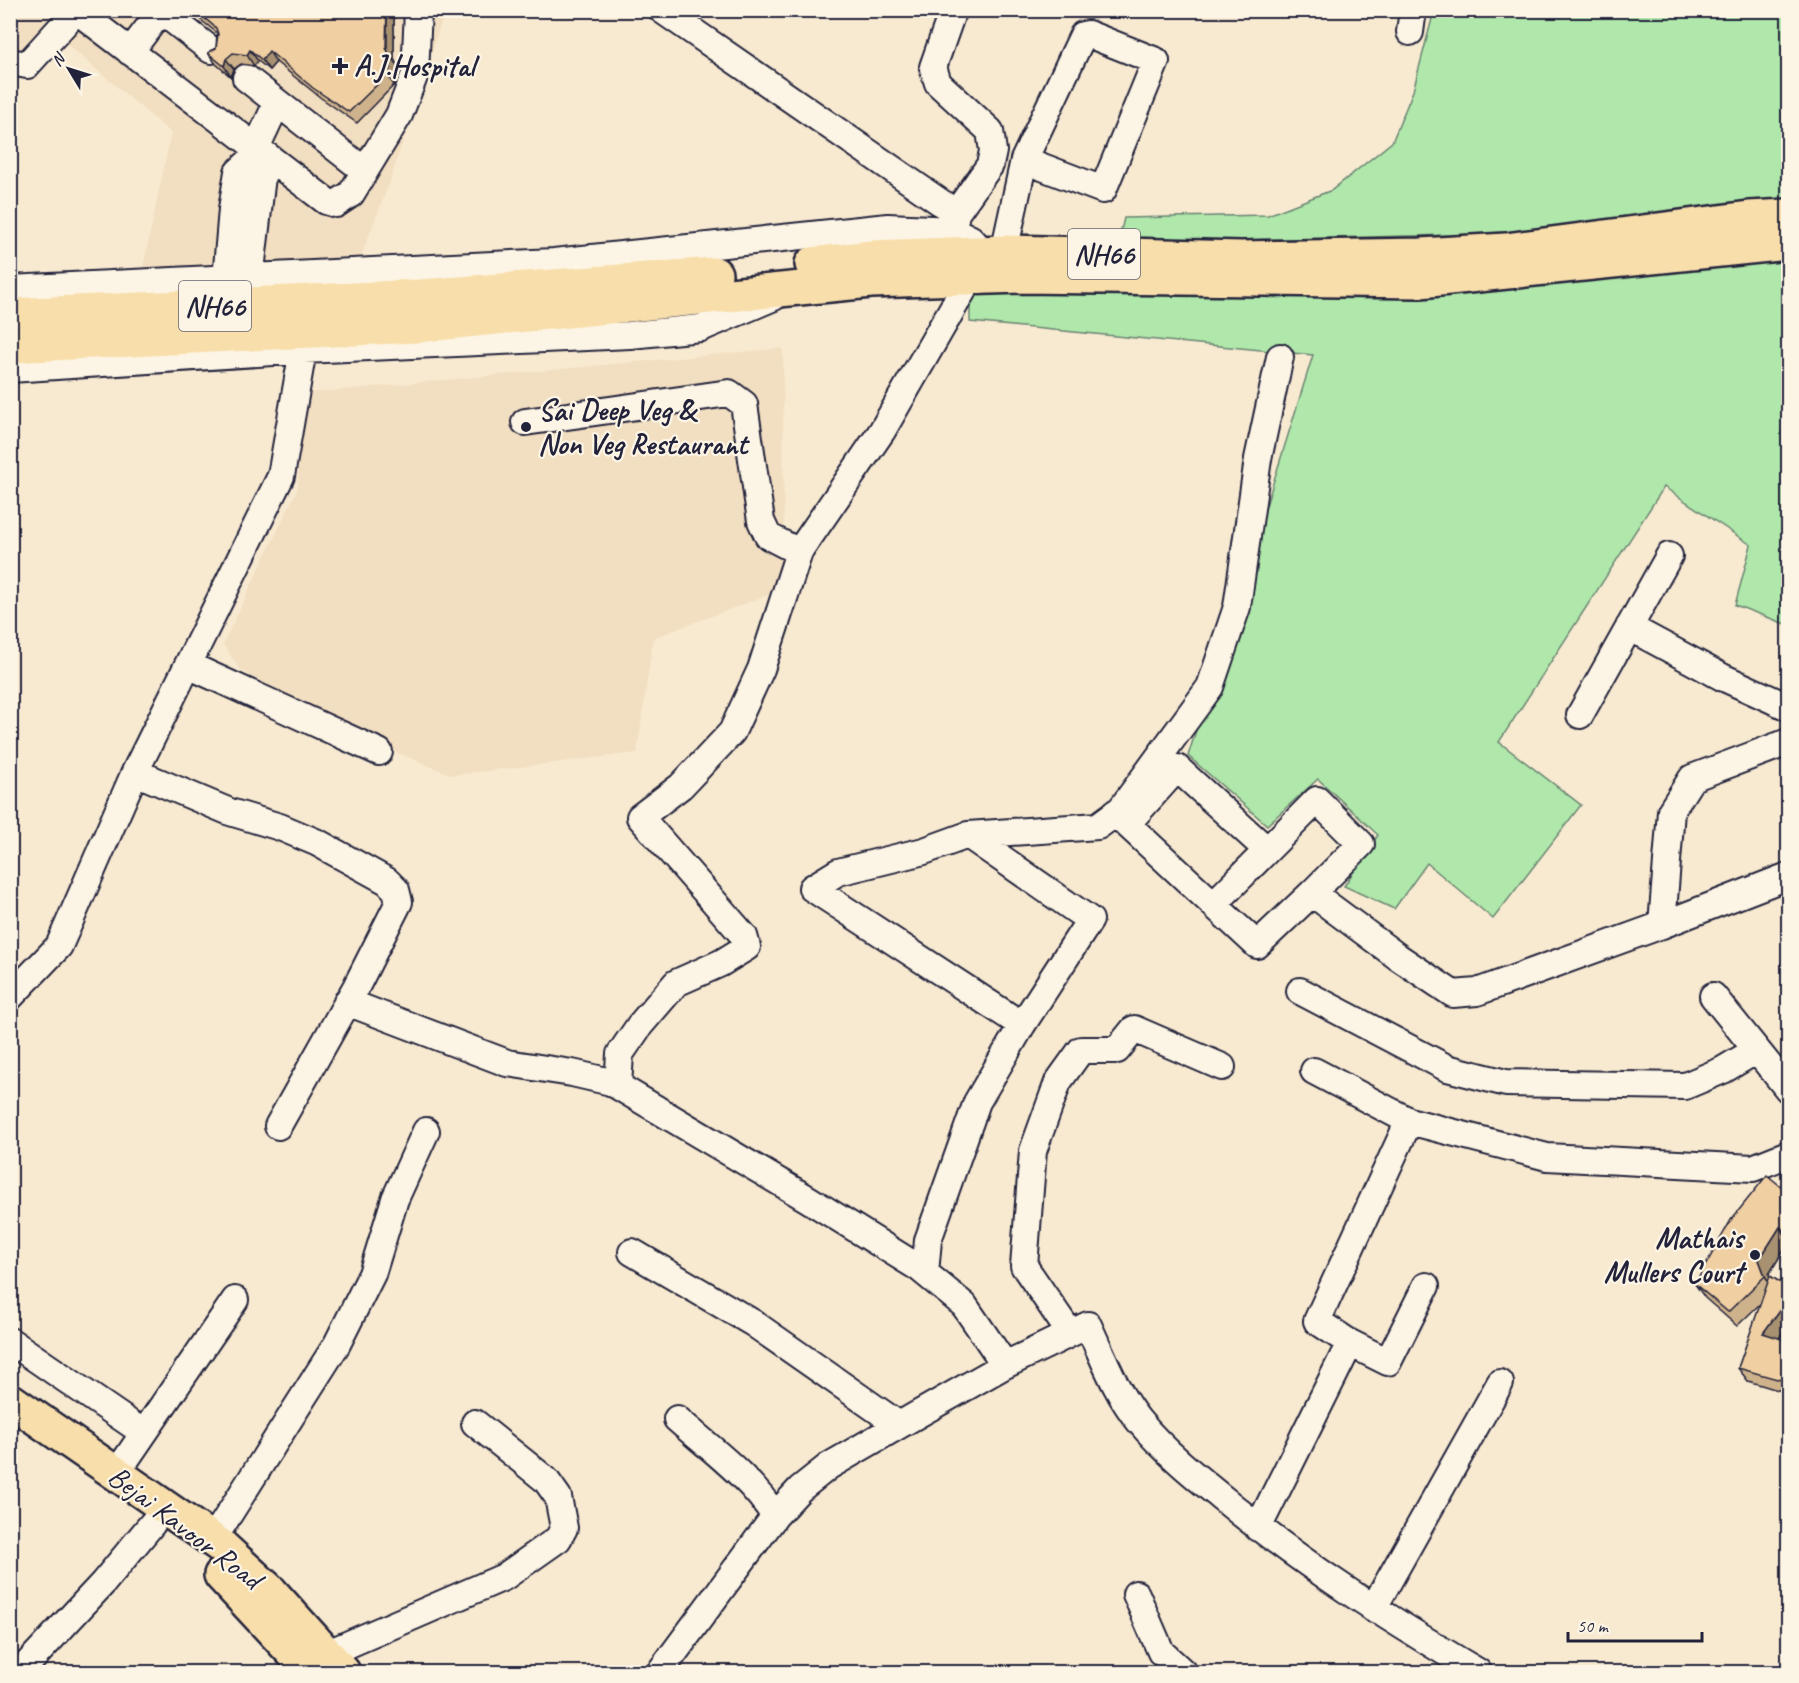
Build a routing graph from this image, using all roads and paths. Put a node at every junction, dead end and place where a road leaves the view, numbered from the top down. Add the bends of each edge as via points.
1 (418, 10) edge
2 (662, 10) edge
3 (953, 10) edge
4 (76, 11) edge
5 (160, 11) edge
6 (211, 50) edge
7 (130, 52) junction
8 (10, 62) edge
9 (246, 78) dead end
10 (277, 103) junction
11 (252, 154) junction
12 (1024, 160) junction
13 (365, 171) junction
14 (1788, 216) edge
15 (955, 221) junction
16 (1788, 243) edge
17 (986, 261) junction
18 (238, 279) junction
19 (10, 289) edge
20 (794, 289) junction
21 (417, 311) junction
22 (10, 315) edge
23 (10, 346) edge
24 (303, 350) junction
25 (1280, 357) dead end
26 (10, 369) edge
27 (525, 422) dead end
28 (799, 552) junction
29 (1669, 556) dead end
30 (1629, 627) junction
31 (188, 665) junction
32 (1788, 707) edge
33 (1580, 715) dead end
34 (1788, 742) edge
35 (379, 752) dead end
36 (135, 772) junction
37 (1121, 818) junction
38 (968, 835) junction
39 (1267, 850) junction
40 (1788, 876) edge
41 (1312, 892) junction
42 (1214, 904) junction
43 (1662, 925) junction
44 (1300, 991) dead end
45 (1713, 996) dead end
46 (10, 997) edge
47 (347, 1002) junction
48 (1022, 1025) junction
49 (1755, 1052) junction
50 (1222, 1067) dead end
51 (1314, 1071) dead end
52 (618, 1086) junction
53 (1788, 1089) edge
54 (1409, 1121) junction
55 (278, 1126) dead end
56 (426, 1131) dead end
57 (1788, 1154) edge
58 (632, 1252) dead end
59 (925, 1273) junction
60 (1426, 1286) dead end
61 (235, 1300) dead end
62 (1070, 1333) junction
63 (10, 1341) edge
64 (1350, 1342) junction
65 (1005, 1365) junction
66 (1500, 1383) dead end
67 (10, 1400) edge
68 (677, 1419) dead end
69 (476, 1423) dead end
70 (10, 1424) edge
71 (899, 1425) junction
72 (144, 1433) junction
73 (116, 1474) junction
74 (776, 1516) junction
75 (152, 1524) junction
76 (1257, 1528) junction
77 (213, 1540) junction
78 (1136, 1594) dead end
79 (1374, 1609) junction
80 (327, 1666) edge
81 (668, 1668) edge
82 (20, 1672) edge
83 (1183, 1672) edge
84 (1478, 1672) edge

1 - 13 street via 415,74 399,115
2 - 15 street
3 - 15 street via 933,67 938,83 990,131 993,151 990,165
4 - 7 street
4 - 8 street via 27,65
5 - 6 street
5 - 7 street
7 - 11 street
9 - 10 street
10 - 11 street
10 - 13 street
11 - 13 street via 336,204 351,194
11 - 18 street via 238,172 232,209
12 - 12 street via 1083,34 1156,61 1102,190
12 - 17 street
14 - 17 main road, NH66 via 1506,250 1421,255
15 - 17 street
15 - 18 street via 554,262
16 - 17 main road, NH66 via 1420,281
17 - 20 main road, NH66 via 871,281
17 - 21 main road, NH66 via 872,257
17 - 28 street via 882,431
18 - 19 street
20 - 21 main road, NH66
20 - 24 street via 701,328 630,335
21 - 22 main road, NH66
21 - 23 main road, NH66
24 - 26 street
24 - 31 street via 281,476
25 - 37 street via 1258,459 1237,607 1210,687 1121,809
27 - 28 street via 729,393 744,404 760,521 768,536
28 - 52 street via 761,669 732,732 681,786 640,817 744,936 747,947 676,984 620,1054
29 - 30 street
30 - 32 street
30 - 33 street
31 - 35 street
31 - 36 street
34 - 43 street via 1692,778 1671,811
36 - 46 street via 59,946
36 - 47 street via 318,843 387,881 396,890 399,902
37 - 38 street via 1098,826
37 - 39 street via 1177,768
37 - 42 street
38 - 48 street via 1090,920
38 - 48 street via 924,851 838,872 812,888
39 - 41 street via 1317,800 1361,844
39 - 42 street
40 - 43 street
41 - 42 street via 1257,945
41 - 43 street via 1453,994 1477,992
44 - 49 street via 1447,1068 1506,1083 1684,1086
45 - 49 street
47 - 52 street via 507,1063 572,1073
47 - 55 street
48 - 59 street via 977,1102 928,1240
49 - 53 street
50 - 62 street via 1134,1029 1117,1050 1081,1050 1058,1082 1033,1151 1024,1266
51 - 54 street
52 - 59 street
54 - 57 street via 1546,1157 1753,1168
54 - 64 street via 1317,1321
56 - 77 street via 395,1199 372,1274 337,1344
58 - 71 street via 753,1323
59 - 65 street via 964,1305
60 - 64 street via 1388,1362
61 - 72 street
62 - 65 street
62 - 76 street via 1088,1325 1123,1398 1139,1421
63 - 72 street
64 - 76 street
65 - 71 street
66 - 79 street
67 - 73 main road, Bejai Kavoor Road
68 - 74 street via 744,1477
69 - 80 street via 546,1480 558,1497 564,1528 558,1539 504,1577
70 - 75 main road, Bejai Kavoor Road
71 - 74 street via 829,1466 800,1489
72 - 73 street
73 - 77 main road, Bejai Kavoor Road
74 - 81 street
75 - 80 main road, Bejai Kavoor Road via 209,1564 248,1602
75 - 82 street
76 - 79 street
77 - 80 main road, Bejai Kavoor Road via 271,1592
78 - 83 street via 1161,1652
79 - 84 street

